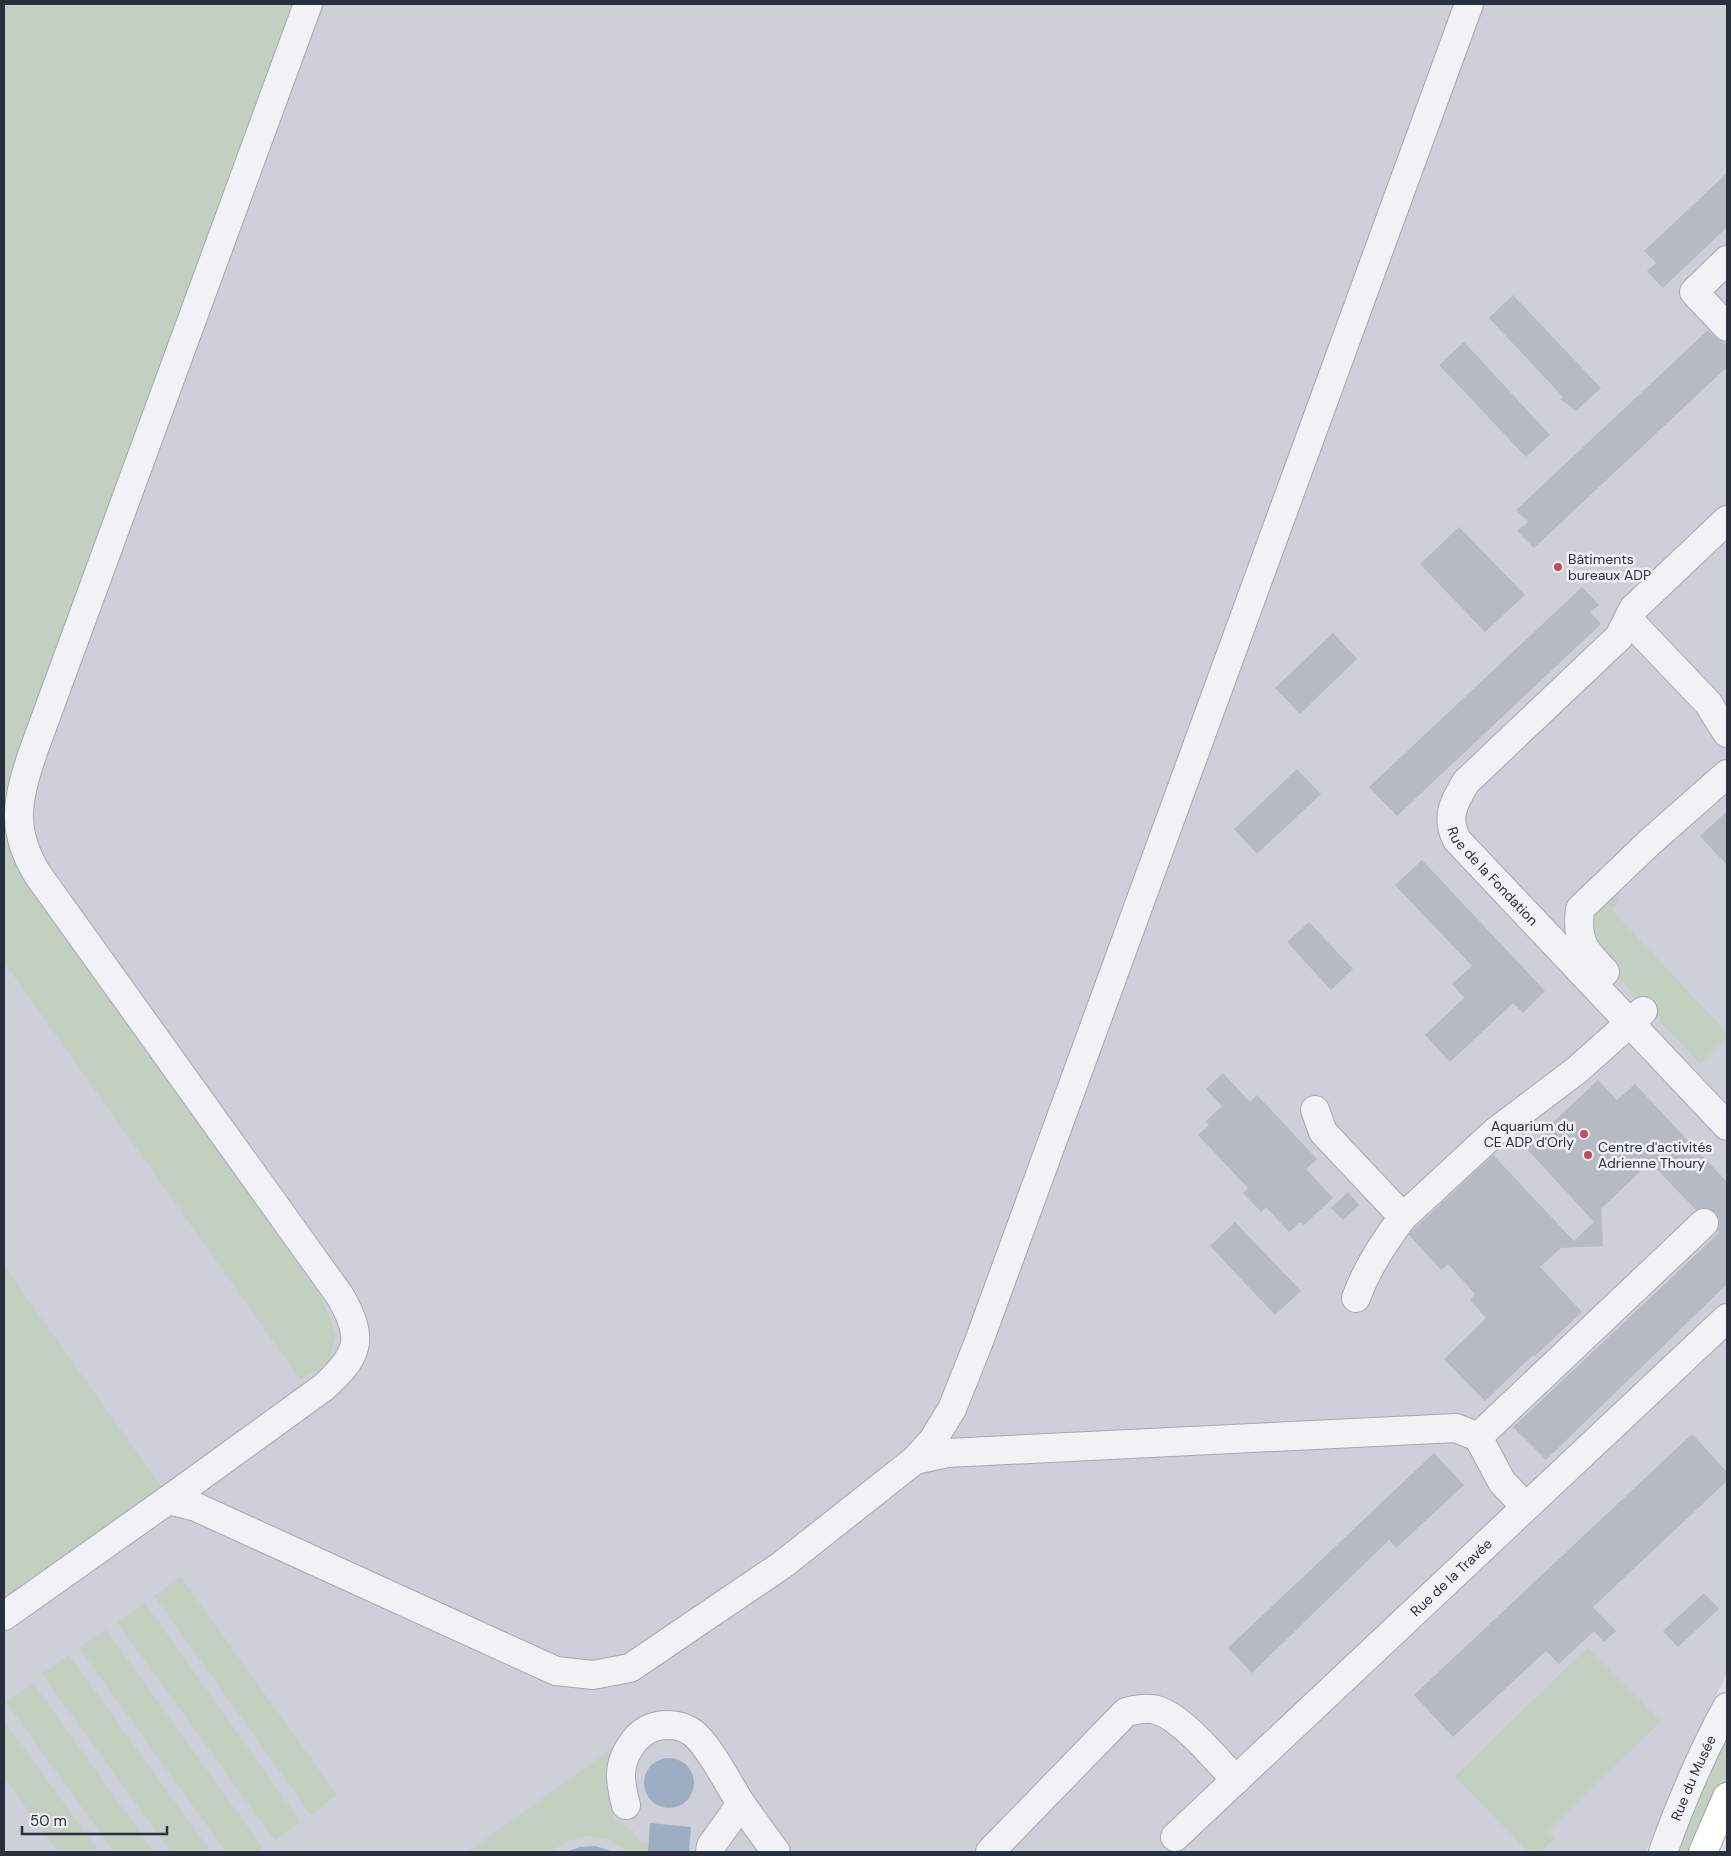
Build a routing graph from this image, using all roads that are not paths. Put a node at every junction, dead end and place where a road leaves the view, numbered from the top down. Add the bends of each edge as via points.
1 (308, 4) edge
2 (1469, 4) edge
3 (1727, 260) edge
4 (1727, 327) edge
5 (1727, 520) edge
6 (1629, 620) junction
7 (1727, 733) edge
8 (1727, 774) edge
9 (11, 826) edge
10 (1580, 909) junction
11 (1527, 913) junction
12 (1636, 1017) junction
13 (1727, 1102) edge
14 (1316, 1110) dead end
15 (1727, 1126) edge
16 (1403, 1217) junction
17 (1704, 1223) dead end
18 (1356, 1298) dead end
19 (1727, 1318) edge
20 (1478, 1437) junction
21 (915, 1460) junction
22 (168, 1500) junction
23 (1525, 1506) junction
24 (4, 1616) edge
25 (1727, 1706) edge
26 (1236, 1780) junction
27 (1727, 1797) edge
28 (741, 1804) junction
29 (626, 1805) dead end
30 (1727, 1830) edge
31 (1175, 1837) dead end
32 (710, 1852) edge
33 (776, 1852) edge
34 (990, 1852) edge
35 (1663, 1852) edge
36 (1703, 1852) edge
37 (1718, 1852) edge

1 - 9 lane via 33,752 19,808
2 - 21 lane via 978,1344 952,1410
3 - 4 lane via 1694,292
5 - 6 lane, Rue de la Fondation via 1633,609
6 - 7 lane via 1708,702
6 - 11 lane, Rue de la Fondation via 1619,637 1466,782 1452,807 1452,830 1457,840
8 - 10 lane
9 - 22 lane via 38,874 340,1296 356,1334 351,1357 324,1387
10 - 11 lane via 1563,920
10 - 12 lane, Rue de la Fondation via 1578,925 1584,949
11 - 12 lane, Rue de la Fondation
12 - 13 lane, Rue de la Fondation
12 - 15 lane, Rue de la Fondation
12 - 16 lane via 1577,1070 1495,1132
14 - 16 lane via 1322,1132
16 - 18 lane via 1364,1275
17 - 20 lane
19 - 23 lane, Rue de la Travée
20 - 21 lane via 1456,1428 947,1454
20 - 23 lane via 1502,1482
21 - 22 lane via 782,1565 630,1668 593,1675 556,1671 196,1507
22 - 24 lane
23 - 26 lane, Rue de la Travée
25 - 35 lane, Rue du Musée via 1698,1764
26 - 31 lane, Rue de la Travée
26 - 34 lane via 1175,1719 1156,1709 1126,1712
27 - 36 main road
28 - 29 lane via 695,1734 670,1724 650,1728 629,1747 620,1768
28 - 32 lane
28 - 33 lane
30 - 37 main road

